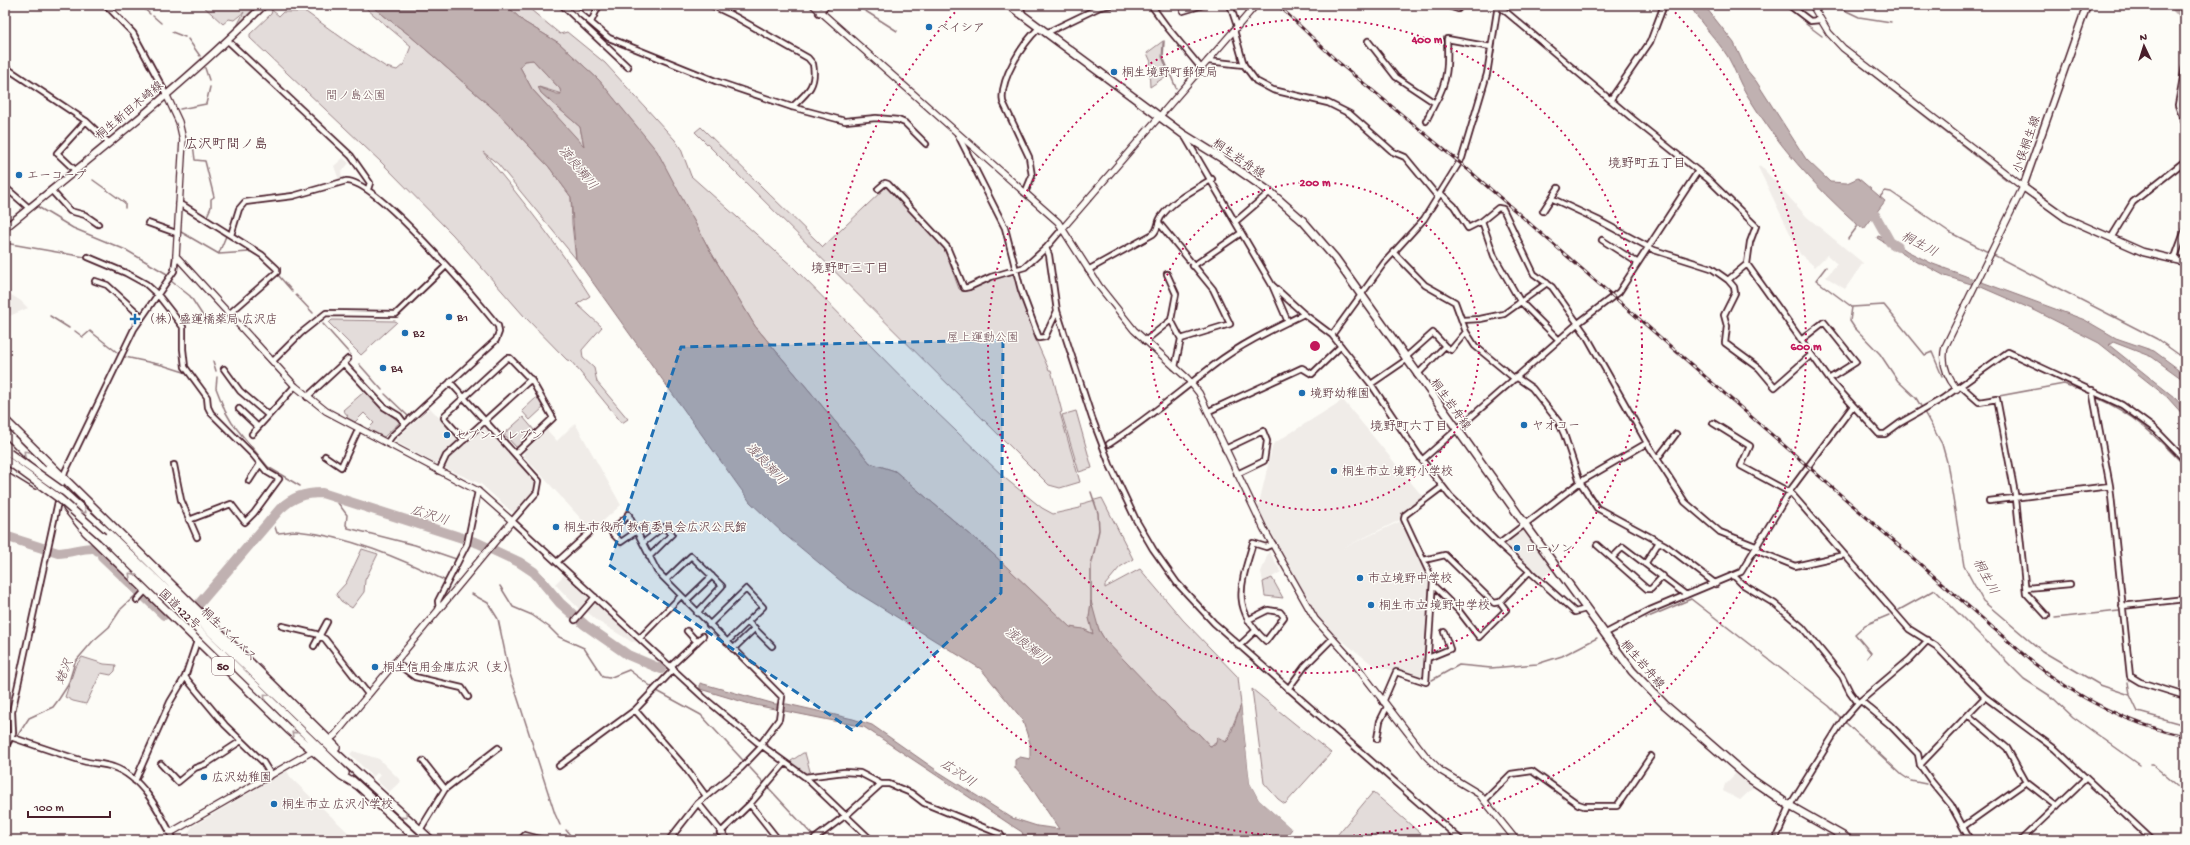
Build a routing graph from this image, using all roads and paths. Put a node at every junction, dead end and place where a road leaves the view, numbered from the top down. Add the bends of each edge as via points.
1 (106, 5) edge
2 (264, 5) edge
3 (562, 5) edge
4 (570, 5) edge
5 (599, 5) edge
6 (711, 5) edge
7 (726, 5) edge
8 (812, 5) edge
9 (827, 5) edge
10 (1009, 5) edge
11 (1020, 5) edge
12 (1111, 5) edge
13 (1158, 5) edge
14 (1203, 5) edge
15 (1230, 5) edge
16 (1256, 5) edge
17 (1445, 5) edge
18 (1461, 5) edge
19 (1498, 5) edge
20 (1664, 5) edge
21 (1788, 5) edge
22 (1812, 5) edge
23 (2087, 5) edge
24 (1152, 6) edge
25 (722, 10) junction
26 (1183, 11) dead end
27 (819, 13) junction
28 (1023, 15) junction
29 (1820, 20) junction
30 (591, 22) junction
31 (1038, 28) junction
32 (1236, 28) junction
33 (1046, 32) junction
34 (1368, 40) dead end
35 (228, 41) junction
36 (1491, 47) junction
37 (1208, 61) junction
38 (1244, 65) junction
39 (5, 67) edge
40 (628, 67) dead end
41 (2185, 67) edge
42 (1201, 68) junction
43 (166, 94) junction
44 (1610, 100) junction
45 (1435, 103) junction
46 (792, 107) junction
47 (1160, 116) junction
48 (86, 121) junction
49 (1426, 121) dead end
50 (2185, 124) edge
51 (1183, 134) junction
52 (958, 135) junction
53 (108, 142) junction
54 (926, 144) dead end
55 (2185, 161) edge
56 (75, 170) junction
57 (1698, 171) junction
58 (1212, 179) junction
59 (5, 187) edge
60 (2023, 187) junction
61 (1558, 188) dead end
62 (368, 189) junction
63 (878, 189) dead end
64 (51, 190) junction
65 (1270, 192) junction
66 (1025, 193) junction
67 (1439, 195) junction
68 (1553, 200) junction
69 (179, 204) junction
70 (29, 208) junction
71 (1543, 211) dead end
72 (1482, 221) junction
73 (1235, 222) junction
74 (148, 223) dead end
75 (1159, 223) junction
76 (98, 224) dead end
77 (5, 228) edge
78 (1063, 228) junction
79 (2185, 230) edge
80 (176, 233) junction
81 (1241, 233) junction
82 (231, 235) junction
83 (2111, 238) junction
84 (1602, 240) dead end
85 (1649, 247) junction
86 (1046, 248) junction
87 (1393, 252) junction
88 (176, 256) junction
89 (88, 258) dead end
90 (2174, 260) junction
91 (2185, 262) edge
92 (1638, 263) junction
93 (1747, 264) junction
94 (446, 266) junction
95 (1193, 266) junction
96 (1016, 270) junction
97 (1088, 270) junction
98 (1167, 274) dead end
99 (95, 280) dead end
100 (1728, 280) junction
101 (1547, 283) junction
102 (1272, 285) junction
103 (158, 294) junction
104 (1360, 294) junction
105 (1520, 301) junction
106 (1057, 311) junction
107 (229, 314) junction
108 (1304, 314) junction
109 (142, 317) junction
110 (1171, 320) junction
111 (1462, 320) junction
112 (1288, 322) junction
113 (1577, 324) junction
114 (1466, 332) junction
115 (1332, 335) junction
116 (1181, 339) junction
117 (1559, 340) junction
118 (1801, 340) junction
119 (1145, 341) junction
120 (1341, 346) junction
121 (1445, 346) junction
122 (1811, 355) junction
123 (348, 359) dead end
124 (1406, 359) junction
125 (273, 361) junction
126 (344, 364) junction
127 (1175, 367) junction
128 (224, 369) dead end
129 (1417, 375) junction
130 (1516, 378) junction
131 (1830, 379) junction
132 (531, 380) junction
133 (450, 382) junction
134 (1192, 384) junction
135 (1371, 384) junction
136 (295, 386) junction
137 (1959, 388) junction
138 (2092, 390) junction
139 (307, 397) junction
140 (464, 397) junction
141 (1853, 406) junction
142 (239, 409) dead end
143 (1209, 412) junction
144 (268, 415) junction
145 (5, 420) edge
146 (485, 420) junction
147 (1713, 423) dead end
148 (405, 424) junction
149 (258, 427) junction
150 (359, 428) junction
151 (1456, 430) junction
152 (5, 432) edge
153 (252, 434) dead end
154 (1676, 434) dead end
155 (464, 440) junction
156 (387, 443) junction
157 (1647, 443) junction
158 (30, 444) junction
159 (1109, 444) dead end
160 (1225, 449) junction
161 (516, 453) junction
162 (6, 455) edge
163 (325, 456) dead end
164 (1657, 459) junction
165 (1422, 460) junction
166 (2185, 460) edge
167 (260, 464) junction
168 (174, 465) dead end
169 (5, 466) edge
170 (438, 471) junction
171 (1238, 474) junction
172 (63, 477) junction
173 (249, 481) dead end
174 (1580, 482) junction
175 (2110, 486) junction
176 (1442, 487) junction
177 (478, 491) junction
178 (1791, 493) junction
179 (60, 494) junction
180 (2016, 499) junction
181 (1989, 501) dead end
182 (190, 520) junction
183 (512, 521) junction
184 (1524, 524) junction
185 (637, 530) junction
186 (589, 533) dead end
187 (105, 534) junction
188 (197, 537) dead end
189 (1660, 542) junction
190 (643, 543) junction
191 (1273, 544) junction
192 (1499, 544) junction
193 (1597, 545) dead end
194 (1756, 548) junction
195 (1844, 554) junction
196 (649, 557) junction
197 (1612, 558) junction
198 (1424, 560) junction
199 (557, 562) junction
200 (1645, 564) junction
201 (1530, 571) junction
202 (712, 576) junction
203 (1663, 576) junction
204 (1734, 576) junction
205 (666, 580) junction
206 (1716, 584) junction
207 (2070, 584) dead end
208 (1434, 586) junction
209 (2026, 588) junction
210 (146, 590) junction
211 (1686, 595) junction
212 (681, 596) junction
213 (595, 597) junction
214 (2185, 599) edge
215 (137, 600) dead end
216 (686, 601) junction
217 (1500, 602) junction
218 (2122, 606) junction
219 (439, 609) junction
220 (1586, 609) junction
221 (697, 613) junction
222 (2047, 616) dead end
223 (575, 620) dead end
224 (1248, 620) junction
225 (327, 622) dead end
226 (748, 622) junction
227 (709, 625) junction
228 (282, 626) dead end
229 (755, 628) junction
230 (687, 631) dead end
231 (1255, 631) junction
232 (1444, 632) dead end
233 (1604, 634) junction
234 (321, 636) junction
235 (703, 636) dead end
236 (640, 638) junction
237 (1332, 639) junction
238 (1928, 640) junction
239 (197, 641) junction
240 (697, 642) junction
241 (727, 642) junction
242 (314, 646) dead end
243 (772, 646) dead end
244 (1239, 646) junction
245 (733, 649) junction
246 (1428, 658) junction
247 (395, 662) junction
248 (673, 667) junction
249 (185, 677) junction
250 (1288, 689) junction
251 (368, 694) junction
252 (2185, 696) edge
253 (468, 697) dead end
254 (1985, 697) junction
255 (1383, 702) junction
256 (1860, 702) junction
257 (1387, 707) junction
258 (635, 710) junction
259 (1968, 715) junction
260 (5, 735) edge
261 (12, 737) junction
262 (1377, 739) dead end
263 (241, 741) junction
264 (328, 741) junction
265 (761, 745) junction
266 (5, 747) edge
267 (498, 748) dead end
268 (315, 749) junction
269 (1651, 756) dead end
270 (423, 761) dead end
271 (784, 762) junction
272 (161, 764) dead end
273 (1920, 765) junction
274 (558, 766) dead end
275 (271, 775) junction
276 (804, 777) junction
277 (2086, 778) junction
278 (135, 781) junction
279 (2026, 782) junction
280 (881, 784) junction
281 (445, 789) junction
282 (706, 796) junction
283 (1485, 800) junction
284 (698, 803) junction
285 (750, 804) junction
286 (1790, 806) junction
287 (2057, 806) junction
288 (845, 815) junction
289 (1964, 826) junction
290 (420, 830) junction
291 (170, 833) junction
292 (720, 833) junction
293 (174, 840) edge
294 (418, 840) edge
295 (432, 840) edge
296 (520, 840) edge
297 (544, 840) edge
298 (669, 840) edge
299 (728, 840) edge
300 (771, 840) edge
301 (813, 840) edge
302 (871, 840) edge
303 (1004, 840) edge
304 (1461, 840) edge
305 (1516, 840) edge
306 (1775, 840) edge
307 (1850, 840) edge
308 (1970, 840) edge
309 (2021, 840) edge
310 (2152, 840) edge

1 - 43 street via 133,33
2 - 35 main road, 桐生新田木崎線
3 - 40 street
4 - 30 street
5 - 30 street
6 - 25 street
7 - 25 street
8 - 27 street
9 - 27 street
10 - 28 main road, 桐生岩舟線
11 - 28 street
12 - 33 street via 1100,7
13 - 24 street
14 - 26 street
15 - 32 street
16 - 32 street
17 - 18 street via 1458,9
19 - 36 street
19 - 44 street
20 - 44 street via 1650,42
21 - 29 street via 1810,21
22 - 29 street
23 - 60 main road, 小俣桐生線
24 - 42 street
25 - 46 street via 808,58 813,64 813,84
27 - 52 street
28 - 31 main road, 桐生岩舟線
29 - 60 street via 1843,48
30 - 46 street via 614,40 718,82
31 - 33 main road, 桐生岩舟線
31 - 66 street via 1027,40 1004,82 1001,93 1029,157 1032,176
32 - 37 street
32 - 38 street
33 - 47 main road, 桐生岩舟線
34 - 45 street via 1396,77
35 - 43 main road, 桐生新田木崎線
35 - 62 street via 351,156 370,183
36 - 45 street via 1447,39 1448,63 1444,89
36 - 67 street via 1479,106 1462,158
37 - 38 street
37 - 42 street
38 - 67 street via 1256,81 1268,88 1328,103 1350,114 1393,152 1405,157
39 - 48 street
41 - 50 street via 2178,105
42 - 47 street
43 - 53 main road, 桐生新田木崎線
43 - 69 street via 179,122 183,140
44 - 57 street
45 - 49 street
46 - 54 street via 845,121 876,118 898,120
47 - 51 main road, 桐生岩舟線
47 - 78 street
48 - 53 street
48 - 56 street via 57,153
51 - 58 street
51 - 65 main road, 桐生岩舟線
52 - 66 street
52 - 96 street via 1000,215
53 - 56 main road, 桐生新田木崎線
55 - 83 street via 2133,202
56 - 64 main road, 桐生新田木崎線
57 - 85 street
57 - 93 street via 1756,226 1750,242
58 - 73 street
58 - 75 street via 1183,196 1160,218
59 - 70 street
60 - 83 main road, 小俣桐生線 via 2060,214
60 - 137 street via 1944,352 1945,372
61 - 68 street
62 - 82 street via 350,181 277,199 249,200 239,209
62 - 94 street
63 - 96 street via 884,183 888,184 947,247 964,288
64 - 70 main road, 桐生新田木崎線
64 - 76 street via 70,211 85,215
65 - 73 street
65 - 104 main road, 桐生岩舟線 via 1319,239
66 - 78 street
67 - 72 street via 1454,206 1468,228
67 - 87 street via 1424,219
68 - 71 street
68 - 85 street
69 - 80 street
69 - 82 street
70 - 77 main road, 桐生新田木崎線
72 - 101 street via 1498,208 1503,210 1534,274
72 - 105 street via 1494,256
73 - 81 street
74 - 80 street
75 - 95 street
75 - 97 street via 1154,234
78 - 86 street
78 - 97 street
79 - 90 street
80 - 88 street
81 - 95 street
81 - 102 street
82 - 107 street via 262,255 277,270
83 - 90 main road, 小俣桐生線 via 2143,252
84 - 92 street
85 - 92 street
85 - 100 street via 1708,267
86 - 96 street via 1025,267
86 - 106 street
87 - 104 street
87 - 111 street via 1425,285 1455,302
88 - 103 street via 174,271
88 - 107 street
89 - 103 street via 126,273
90 - 91 main road, 小俣桐生線
92 - 113 street via 1619,292
93 - 100 street
93 - 118 street
94 - 125 street via 396,314 326,313
94 - 133 street via 499,329 496,340
95 - 116 street via 1219,298 1230,324
96 - 106 street via 1039,338 1045,337
97 - 119 street via 1111,302
98 - 110 street via 1176,294
99 - 109 street via 107,285
100 - 122 street via 1735,293 1724,315 1727,345 1759,368 1775,387
101 - 105 street
101 - 113 street
102 - 108 street
102 - 112 street
103 - 109 street
103 - 167 street via 183,327 182,349 185,367 207,396 209,410
104 - 115 street
104 - 124 main road, 桐生岩舟線
105 - 111 street via 1504,314
105 - 117 street
106 - 244 street via 1092,418 1110,465 1136,520 1177,583
107 - 125 street
108 - 112 street
108 - 115 street
109 - 172 street
110 - 116 street
110 - 119 street
111 - 114 street
112 - 134 street via 1241,346
113 - 117 street
113 - 157 street via 1586,335
114 - 121 street via 1451,350
114 - 130 street via 1486,356
115 - 120 street
116 - 127 street
117 - 130 street
118 - 122 street
118 - 131 street via 1824,322 1856,362
119 - 127 street
120 - 135 street
120 - 143 street via 1312,374 1302,368
121 - 124 street via 1433,333
121 - 129 street
122 - 131 street
123 - 126 street
124 - 129 main road, 桐生岩舟線
124 - 135 street
125 - 136 street
126 - 139 street
126 - 148 street via 384,407 399,416
127 - 134 street
128 - 144 street via 240,391
129 - 151 main road, 桐生岩舟線
130 - 151 street
130 - 174 street via 1532,388 1558,422
131 - 141 street
132 - 140 street via 509,358
132 - 146 street
132 - 161 street via 553,419
133 - 140 street
133 - 148 street
134 - 143 street
134 - 159 street
135 - 165 street
136 - 139 street
136 - 144 street
137 - 138 street via 2008,352
137 - 141 street via 1880,435
137 - 180 street via 1979,402 1997,399
138 - 166 street via 2141,418
138 - 175 street
139 - 150 street via 326,411
140 - 146 street
140 - 155 street via 444,417
141 - 178 street via 1792,488
142 - 149 street
143 - 160 street
144 - 149 street
145 - 158 main road, 国道122号 / 50
146 - 155 street
146 - 161 street
147 - 178 street via 1750,446 1741,466
148 - 156 street
149 - 153 street
150 - 156 street
150 - 163 street via 341,467
151 - 165 street
151 - 184 main road, 桐生岩舟線
179 -> 152 main road, 国道122号 / 50 via 43,470
154 - 164 street
155 - 170 street via 446,456
156 - 170 street
157 - 164 street
157 - 174 street
158 - 172 main road, 国道122号 / 50
158 - 179 main road via 32,450 56,478
160 - 171 street
160 - 171 street via 1263,431 1267,441 1264,461
161 - 183 street via 540,484 537,492
162 - 187 main road, 桐生バイパス / 50, bridge via 63,492
164 - 194 street via 1685,502 1720,532
165 - 176 street
167 - 173 street
167 - 182 street via 267,472 279,478 254,513 244,522 231,504
168 - 182 street via 181,500
169 - 179 main road via 51,494
170 - 177 street
171 - 191 street
172 - 179 street
172 - 264 main road, 国道122号 / 50
174 - 184 street
174 - 189 street via 1597,508
175 - 180 street
175 - 218 street
176 - 192 street
176 - 198 street via 1404,518
177 - 183 street
177 - 219 street via 470,535 438,601
178 - 194 street
178 - 195 street
210 -> 179 main road, 国道122号 / 50 via 86,532
179 - 261 street via 12,712
180 - 181 street
180 - 209 street
182 - 188 street
183 - 199 street
183 - 219 street
184 - 192 street
184 - 220 main road, 桐生岩舟線
185 - 185 street via 629,514 612,533 621,542
185 - 190 street
186 - 199 street
187 - 264 main road, 桐生バイパス / 50
268 -> 187 main road, 桐生バイパス / 50
189 - 200 street
189 - 206 street
190 - 196 street
190 - 196 street via 663,527 672,534
191 - 224 street via 1266,547 1253,543 1241,590 1243,609
191 - 237 street via 1306,605
192 - 201 street
193 - 197 street
194 - 195 street via 1795,566
194 - 204 street via 1741,572
195 - 238 street via 1909,629
196 - 205 street
197 - 200 street via 1623,548
197 - 203 street via 1648,590
198 - 208 street
198 - 217 street via 1445,555 1494,603
199 - 213 street
200 - 203 street
201 - 217 street
201 - 220 street via 1575,612
202 - 205 street via 691,556
202 - 216 street
202 - 221 street via 722,588
203 - 211 street
204 - 206 street
204 - 256 street via 1742,584 1775,604 1802,627
205 - 212 street
206 - 211 street
207 - 209 street
208 - 217 street via 1460,611 1478,638 1506,610
208 - 246 street
209 - 222 street via 2029,598
210 - 215 street
210 - 239 main road, 国道122号 / 50
211 - 233 street
212 - 216 street
212 - 236 street
213 - 223 street
213 - 236 street
214 - 218 street
216 - 221 street
218 - 252 street via 2130,676 2140,682
219 - 247 street
220 - 233 main road, 桐生岩舟線
221 - 227 street
224 - 231 street
224 - 231 street via 1268,610 1283,614 1284,617 1268,640
225 - 234 street
226 - 227 street via 763,607 745,589
226 - 229 street
226 - 241 street
227 - 241 street
228 - 234 street
229 - 243 street
229 - 245 street
230 - 240 street
231 - 244 street
232 - 246 street via 1450,649
233 - 286 main road, 桐生岩舟線 via 1632,671 1665,705 1732,764
234 - 242 street
234 - 251 street
235 - 240 street
236 - 248 street
237 - 250 street via 1305,666
237 - 255 street
238 - 254 street
238 - 256 street
239 - 249 street
268 -> 239 main road, 国道122号 / 50
240 - 248 street
241 - 245 street
244 - 250 street
245 - 265 street via 783,701 779,719
246 - 255 street via 1426,682 1396,672
247 - 251 street
247 - 253 street via 415,677 462,688
248 - 258 street
248 - 265 street via 703,697
249 - 263 street
249 - 278 street via 170,702
250 - 304 street
251 - 264 street
254 - 259 street
254 - 277 street via 2055,749
255 - 257 street
256 - 273 street via 1890,725 1918,754
256 - 286 street via 1843,720
257 - 262 street via 1380,721
257 - 283 street via 1433,764
258 - 274 street
258 - 282 street via 684,766
259 - 273 street
259 - 279 street via 2007,748
260 - 261 street
261 - 266 street
261 - 278 street via 84,762 111,766
263 - 272 street via 206,764 195,768 178,782
263 - 275 street via 263,762
264 - 268 street
264 -> 290 main road, 国道122号 / 50 via 342,758
265 - 271 street
265 - 282 street via 742,768
267 - 281 street
268 - 275 street
268 - 294 main road, 国道122号 / 50 via 342,776 357,785
269 - 283 street via 1617,806 1578,804 1532,772 1511,774
270 - 281 street
271 - 276 street
271 - 285 street
273 - 289 street
275 - 291 street
276 - 280 street via 844,772 860,773
276 - 288 street
277 - 287 street
277 - 310 street
278 - 291 street via 152,801
279 - 287 street
279 - 289 street
280 - 288 street
280 - 303 street via 896,786 912,793 924,803 1000,834
281 - 290 street
282 - 284 street
283 - 305 street
284 - 292 street
284 - 298 street
285 - 292 street
285 - 300 street via 776,837
286 - 306 street
286 - 307 main road, 桐生岩舟線
287 - 309 street
288 - 301 street
288 - 302 street
289 - 308 street
290 - 295 main road, 50
291 - 293 street
292 - 299 street
296 - 297 street via 525,835

